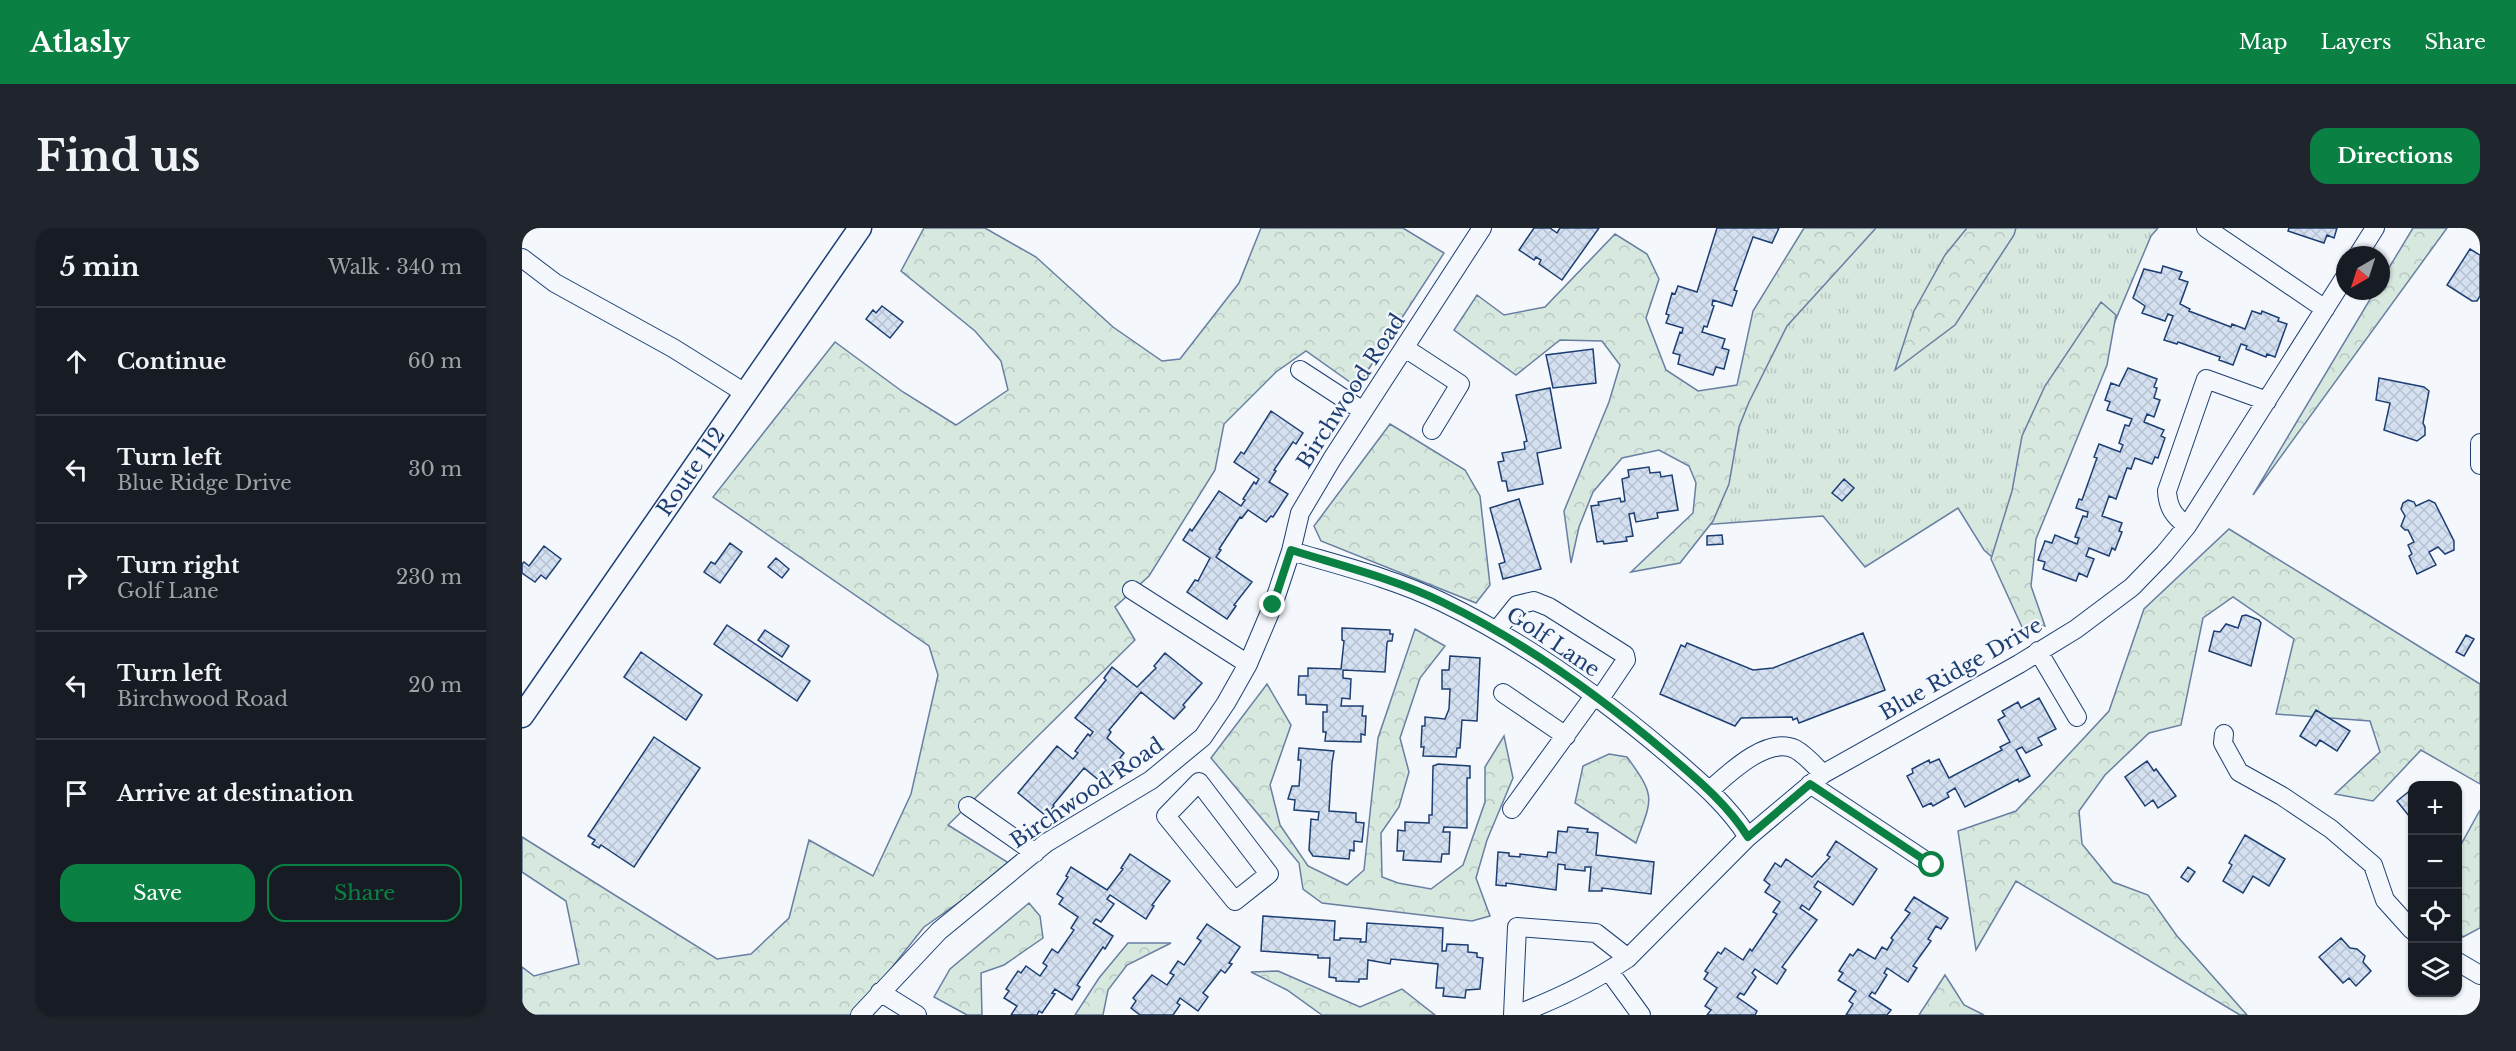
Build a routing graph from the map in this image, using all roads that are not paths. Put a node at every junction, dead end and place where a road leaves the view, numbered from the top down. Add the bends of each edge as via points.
1 (860, 228) edge
2 (1482, 228) edge
3 (2206, 228) edge
4 (2375, 228) edge
5 (2364, 246) edge
6 (522, 258) edge
7 (2336, 291) edge
8 (2325, 309) junction
9 (1405, 348) junction
10 (1300, 370) dead end
11 (745, 393) junction
12 (2266, 400) junction
13 (1363, 411) junction
14 (1432, 430) dead end
15 (2480, 442) edge
16 (2480, 465) edge
17 (2187, 526) junction
18 (1291, 550) junction
19 (1132, 590) dead end
20 (1497, 630) junction
21 (2038, 651) junction
22 (1248, 664) junction
23 (1503, 693) dead end
24 (1597, 698) junction
25 (522, 716) edge
26 (2077, 717) dead end
27 (2224, 734) dead end
28 (1566, 736) junction
29 (1181, 755) junction
30 (1817, 779) junction
31 (1199, 782) junction
32 (1710, 790) junction
33 (968, 806) dead end
34 (1512, 809) dead end
35 (1748, 837) junction
36 (1035, 853) junction
37 (1932, 865) dead end
38 (2408, 926) edge
39 (1628, 958) junction
40 (2462, 965) edge
41 (1609, 971) junction
42 (2480, 975) edge
43 (880, 992) junction
44 (860, 1015) edge
45 (916, 1015) edge
46 (1514, 1015) edge
47 (1641, 1015) edge

1 - 11 main road, Route 112
2 - 9 street, Birchwood Road
3 - 8 street
4 - 5 street
6 - 11 street via 555,283
7 - 8 street, Blue Ridge Drive
8 - 12 street, Blue Ridge Drive
9 - 13 street, Birchwood Road
9 - 14 street via 1460,384
10 - 13 street
11 - 25 main road, Route 112
12 - 17 street, Blue Ridge Drive
12 - 17 street via 2206,379 2167,491 2171,511
13 - 18 street, Birchwood Road via 1300,513
15 - 16 street
17 - 21 street, Blue Ridge Drive via 2132,587 2076,629
18 - 20 street, Golf Lane via 1431,597
18 - 22 street, Birchwood Road
19 - 22 street
20 - 24 street, Golf Lane
20 - 24 street via 1517,605 1534,601 1625,655 1626,660
21 - 26 street
21 - 30 street, Blue Ridge Drive
22 - 29 street, Birchwood Road via 1203,737
23 - 28 street
24 - 28 street
24 - 32 street, Golf Lane
27 - 38 street via 2223,743 2239,772 2331,830 2373,866 2385,900
28 - 34 street
29 - 31 street
29 - 36 street, Birchwood Road via 1151,780
30 - 32 street via 1808,758 1793,748 1774,748 1743,762
30 - 35 street, Blue Ridge Drive
30 - 37 street
31 - 31 street via 1166,816 1235,901 1269,874
32 - 35 street, Golf Lane via 1736,817
33 - 36 street
35 - 39 street, Blue Ridge Drive
36 - 43 street, Birchwood Road via 939,931
39 - 41 street, Blue Ridge Drive
39 - 46 street via 1596,933 1517,927
40 - 42 street
41 - 46 street, Blue Ridge Drive via 1545,1004
41 - 47 street
43 - 44 street, Birchwood Road
43 - 45 street

